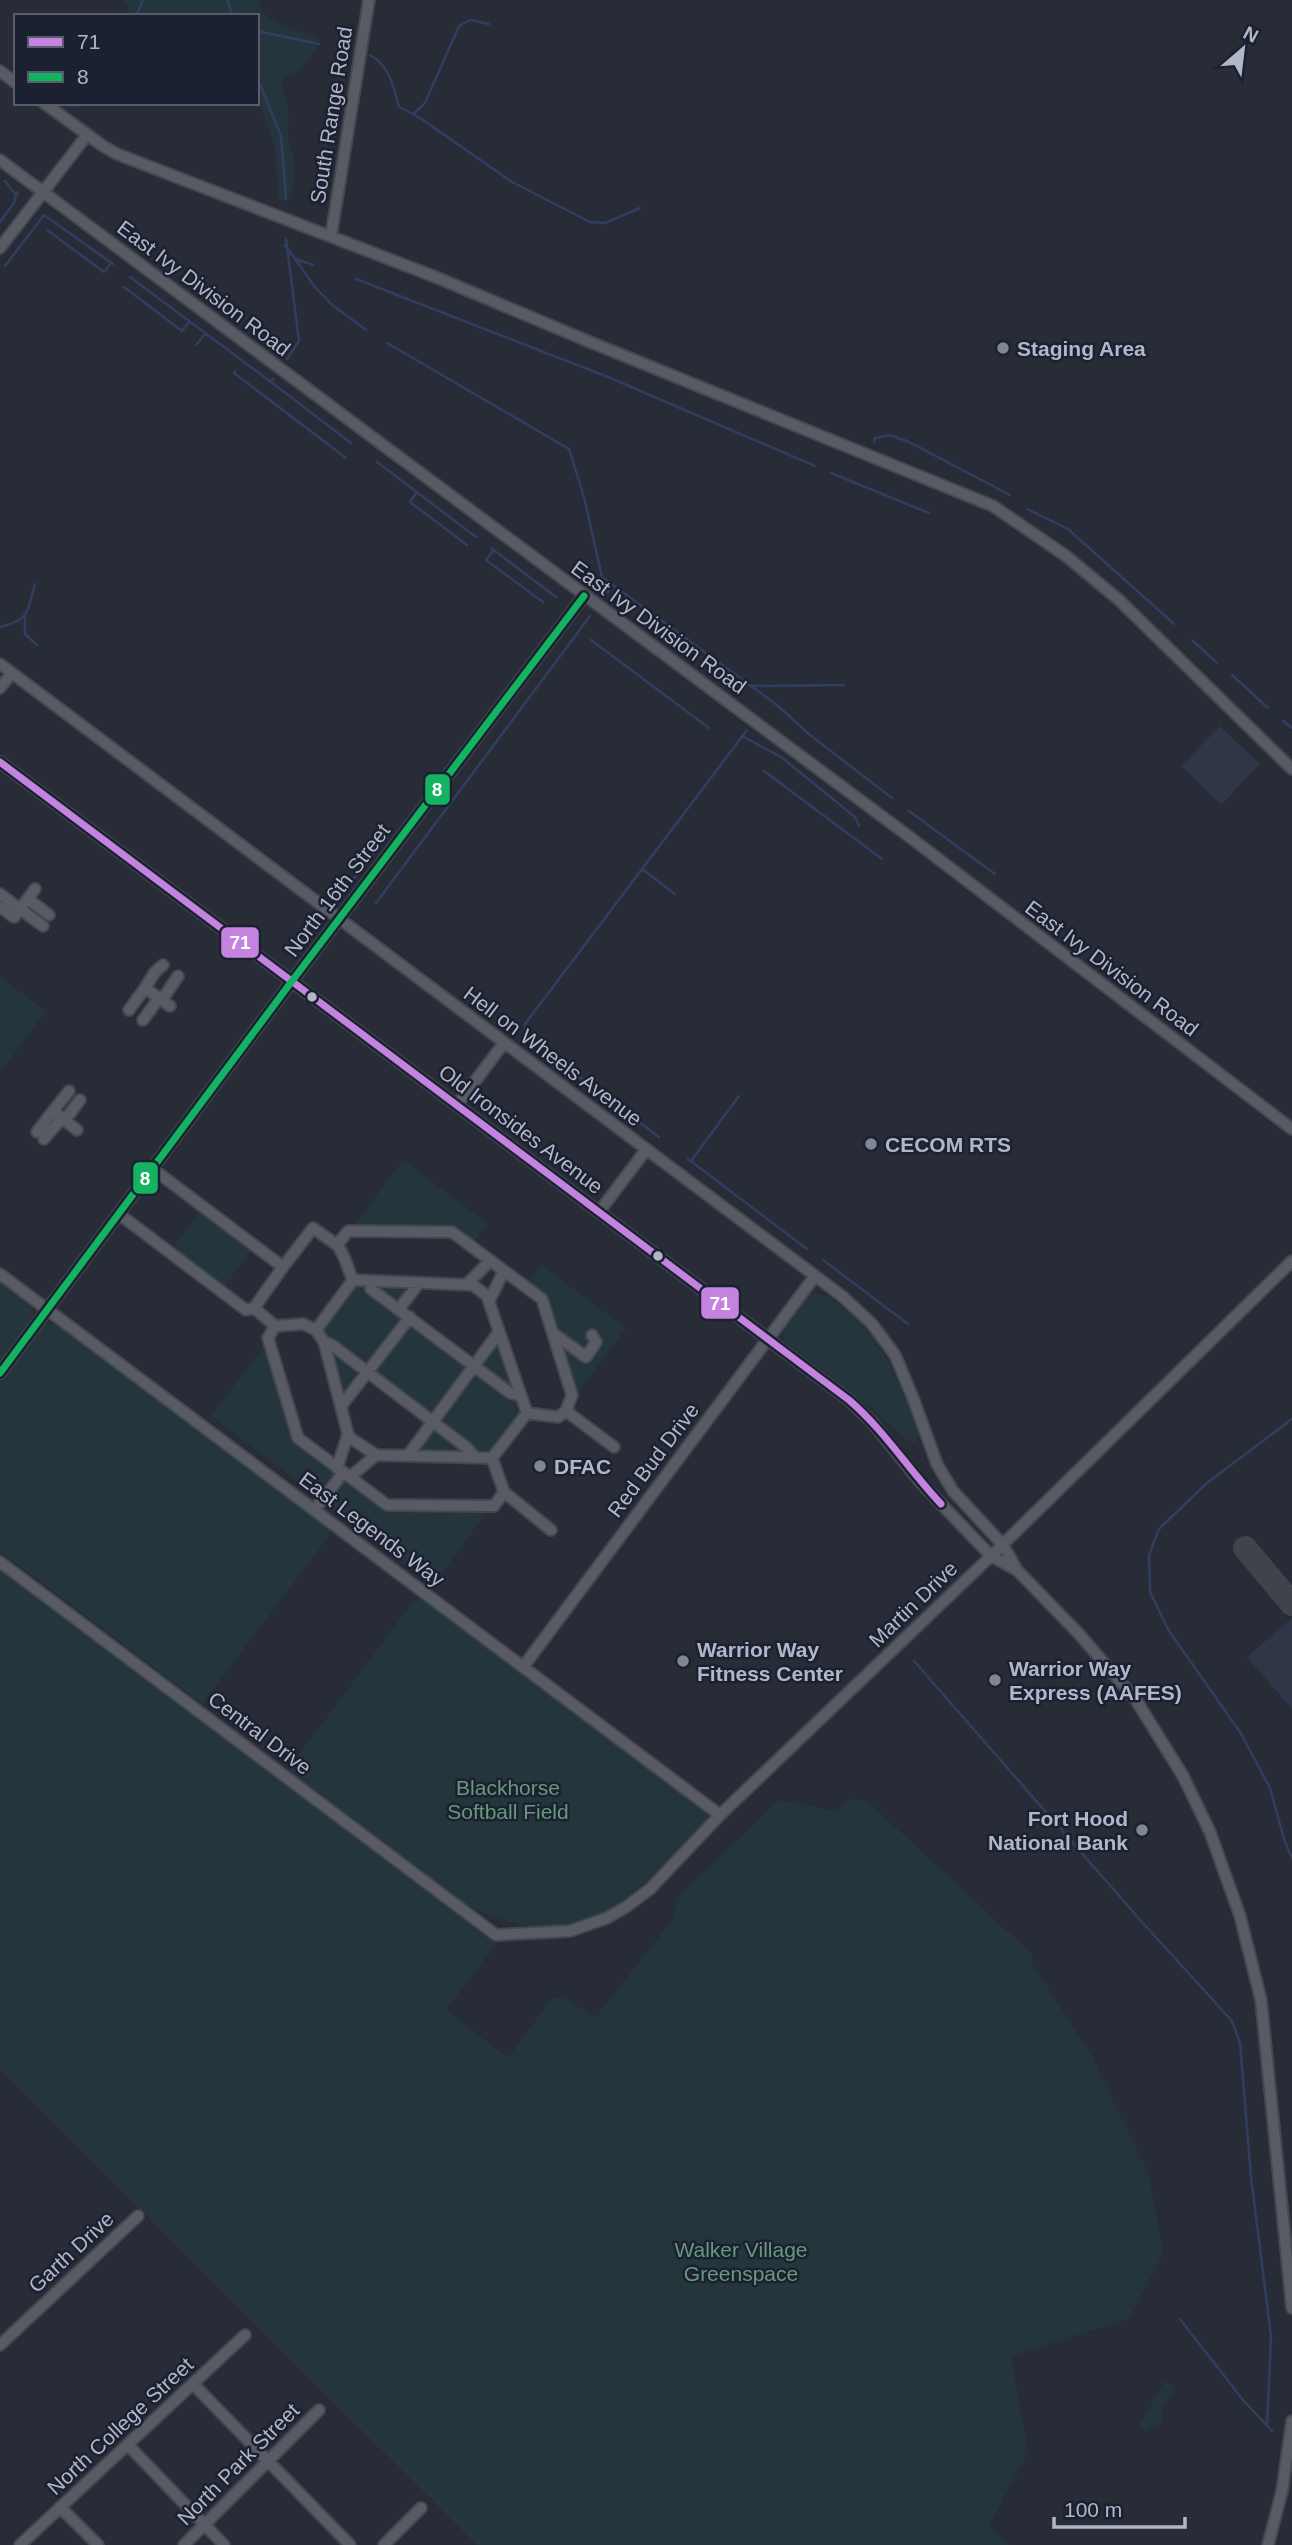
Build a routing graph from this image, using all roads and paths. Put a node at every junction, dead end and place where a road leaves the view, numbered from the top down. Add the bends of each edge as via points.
1 (369, 0) edge
2 (47, 105) edge
3 (87, 135) junction
4 (0, 160) edge
5 (43, 192) junction
6 (331, 236) junction
7 (0, 248) edge
8 (584, 596) junction
9 (0, 664) edge
10 (12, 673) junction
11 (0, 688) edge
12 (0, 762) edge
13 (1292, 769) edge
14 (35, 889) dead end
15 (0, 894) edge
16 (28, 899) junction
17 (0, 907) edge
18 (20, 909) junction
19 (49, 915) dead end
20 (340, 919) junction
21 (43, 926) dead end
22 (163, 965) dead end
23 (178, 976) dead end
24 (292, 981) junction
25 (145, 988) junction
26 (164, 1001) junction
27 (129, 1010) dead end
28 (143, 1020) dead end
29 (504, 1043) junction
30 (69, 1091) dead end
31 (80, 1100) dead end
32 (457, 1105) junction
33 (60, 1116) junction
34 (1292, 1129) edge
35 (77, 1130) dead end
36 (40, 1136) dead end
37 (646, 1150) junction
38 (153, 1169) junction
39 (599, 1212) junction
40 (119, 1214) junction
41 (302, 1219) dead end
42 (313, 1228) junction
43 (337, 1245) junction
44 (490, 1261) junction
45 (1292, 1261) edge
46 (284, 1267) junction
47 (504, 1271) junction
48 (0, 1274) edge
49 (815, 1276) junction
50 (353, 1280) junction
51 (370, 1282) junction
52 (419, 1283) junction
53 (466, 1285) junction
54 (489, 1301) junction
55 (254, 1308) junction
56 (399, 1309) junction
57 (47, 1310) junction
58 (410, 1317) junction
59 (275, 1326) junction
60 (316, 1330) junction
61 (499, 1332) junction
62 (553, 1333) junction
63 (592, 1335) dead end
64 (767, 1339) junction
65 (324, 1342) junction
66 (474, 1365) junction
67 (368, 1372) junction
68 (0, 1373) edge
69 (519, 1395) junction
70 (342, 1405) junction
71 (566, 1411) junction
72 (527, 1413) junction
73 (432, 1421) junction
74 (348, 1434) junction
75 (614, 1447) dead end
76 (409, 1454) junction
77 (376, 1455) junction
78 (474, 1456) junction
79 (492, 1458) junction
80 (343, 1473) junction
81 (504, 1492) junction
82 (315, 1509) junction
83 (551, 1530) dead end
84 (1003, 1545) junction
85 (991, 1556) junction
86 (0, 1562) edge
87 (1017, 1570) junction
88 (523, 1667) junction
89 (720, 1815) junction
90 (496, 1935) joint
91 (138, 2216) dead end
92 (1292, 2308) edge
93 (246, 2335) dead end
94 (0, 2345) edge
95 (194, 2385) junction
96 (318, 2410) dead end
97 (1292, 2421) edge
98 (128, 2446) junction
99 (267, 2461) junction
100 (60, 2507) junction
101 (421, 2508) dead end
102 (204, 2524) junction
103 (20, 2545) edge
104 (98, 2545) edge
105 (184, 2545) edge
106 (224, 2545) edge
107 (350, 2545) edge
108 (384, 2545) edge
109 (1268, 2545) edge

1 - 6 street, South Range Road
2 - 3 street
3 - 5 street
3 - 6 street via 130,159
4 - 5 street, East Ivy Division Road
5 - 7 street
5 - 8 street, East Ivy Division Road
6 - 13 street via 993,506 1066,556 1119,600
8 - 20 street, North 16th Street
8 - 34 street, East Ivy Division Road
9 - 10 street, Hell on Wheels Avenue
10 - 11 street
10 - 20 street, Hell on Wheels Avenue
12 - 24 street, Old Ironsides Avenue
14 - 16 street
15 - 18 street
16 - 18 street
16 - 19 street
17 - 18 street via 15,917
18 - 21 street
20 - 24 street, North 16th Street
20 - 29 street, Hell on Wheels Avenue
22 - 25 street
23 - 26 street
24 - 32 street, Old Ironsides Avenue
24 - 38 street, North 16th Street
25 - 26 street
25 - 27 street
26 - 28 street
29 - 32 street
29 - 37 street, Hell on Wheels Avenue
30 - 33 street
31 - 33 street
32 - 39 street, Old Ironsides Avenue
33 - 35 street
33 - 36 street
37 - 39 street
37 - 49 street, Hell on Wheels Avenue
38 - 40 street, North 16th Street
38 - 46 street
39 - 64 street, Old Ironsides Avenue
40 - 55 street via 246,1310
40 - 57 street, North 16th Street
41 - 42 street
42 - 43 street
42 - 46 street
43 - 44 street via 348,1231 452,1232
43 - 50 street
44 - 47 street
44 - 53 street
45 - 84 street, Martin Drive
46 - 55 street
47 - 54 street
47 - 62 street via 542,1299
48 - 57 street, East Legends Way
49 - 64 street, Red Bud Drive
49 - 84 street, Hell on Wheels Avenue via 858,1309 883,1338 904,1373 945,1479
50 - 51 street
50 - 60 street
51 - 52 street
51 - 56 street via 371,1289
52 - 53 street
52 - 56 street
53 - 54 street via 473,1285
54 - 61 street
55 - 59 street
56 - 58 street
57 - 68 street, North 16th Street
57 - 82 street, East Legends Way
58 - 66 street
58 - 67 street
59 - 60 street via 303,1324
59 - 80 street via 268,1338 298,1437
60 - 65 street
61 - 66 street
61 - 69 street
62 - 63 street via 586,1357 596,1342
62 - 71 street via 572,1395
64 - 85 street, Old Ironsides Avenue via 862,1411 922,1484
64 - 88 street, Red Bud Drive
65 - 67 street
65 - 70 street
66 - 69 street
66 - 73 street
67 - 70 street
67 - 73 street
69 - 72 street
70 - 74 street
71 - 72 street via 558,1417
71 - 75 street
72 - 79 street
73 - 76 street
73 - 78 street
74 - 77 street
74 - 80 street
76 - 77 street
76 - 78 street
77 - 80 street
78 - 79 street
79 - 81 street
80 - 81 street via 387,1505 494,1506
80 - 82 street
81 - 83 street
82 - 88 street, East Legends Way
84 - 85 street, Martin Drive
84 - 87 street, Hell on Wheels Avenue
85 - 87 street, Old Ironsides Avenue
85 - 89 street, Martin Drive
86 - 90 street, Central Drive
87 - 92 street via 1092,1648 1155,1728 1197,1803 1232,1888 1264,2021
88 - 89 street, East Legends Way
89 - 90 street, Martin Drive via 650,1889 607,1918 570,1931
91 - 94 street, Garth Drive
93 - 95 street, North College Street
95 - 98 street, North College Street
95 - 99 street
96 - 99 street, North Park Street
97 - 109 street
98 - 100 street, North College Street
98 - 102 street
99 - 102 street, North Park Street
99 - 107 street
100 - 103 street, North College Street
100 - 104 street
101 - 108 street
102 - 105 street, North Park Street
102 - 106 street

